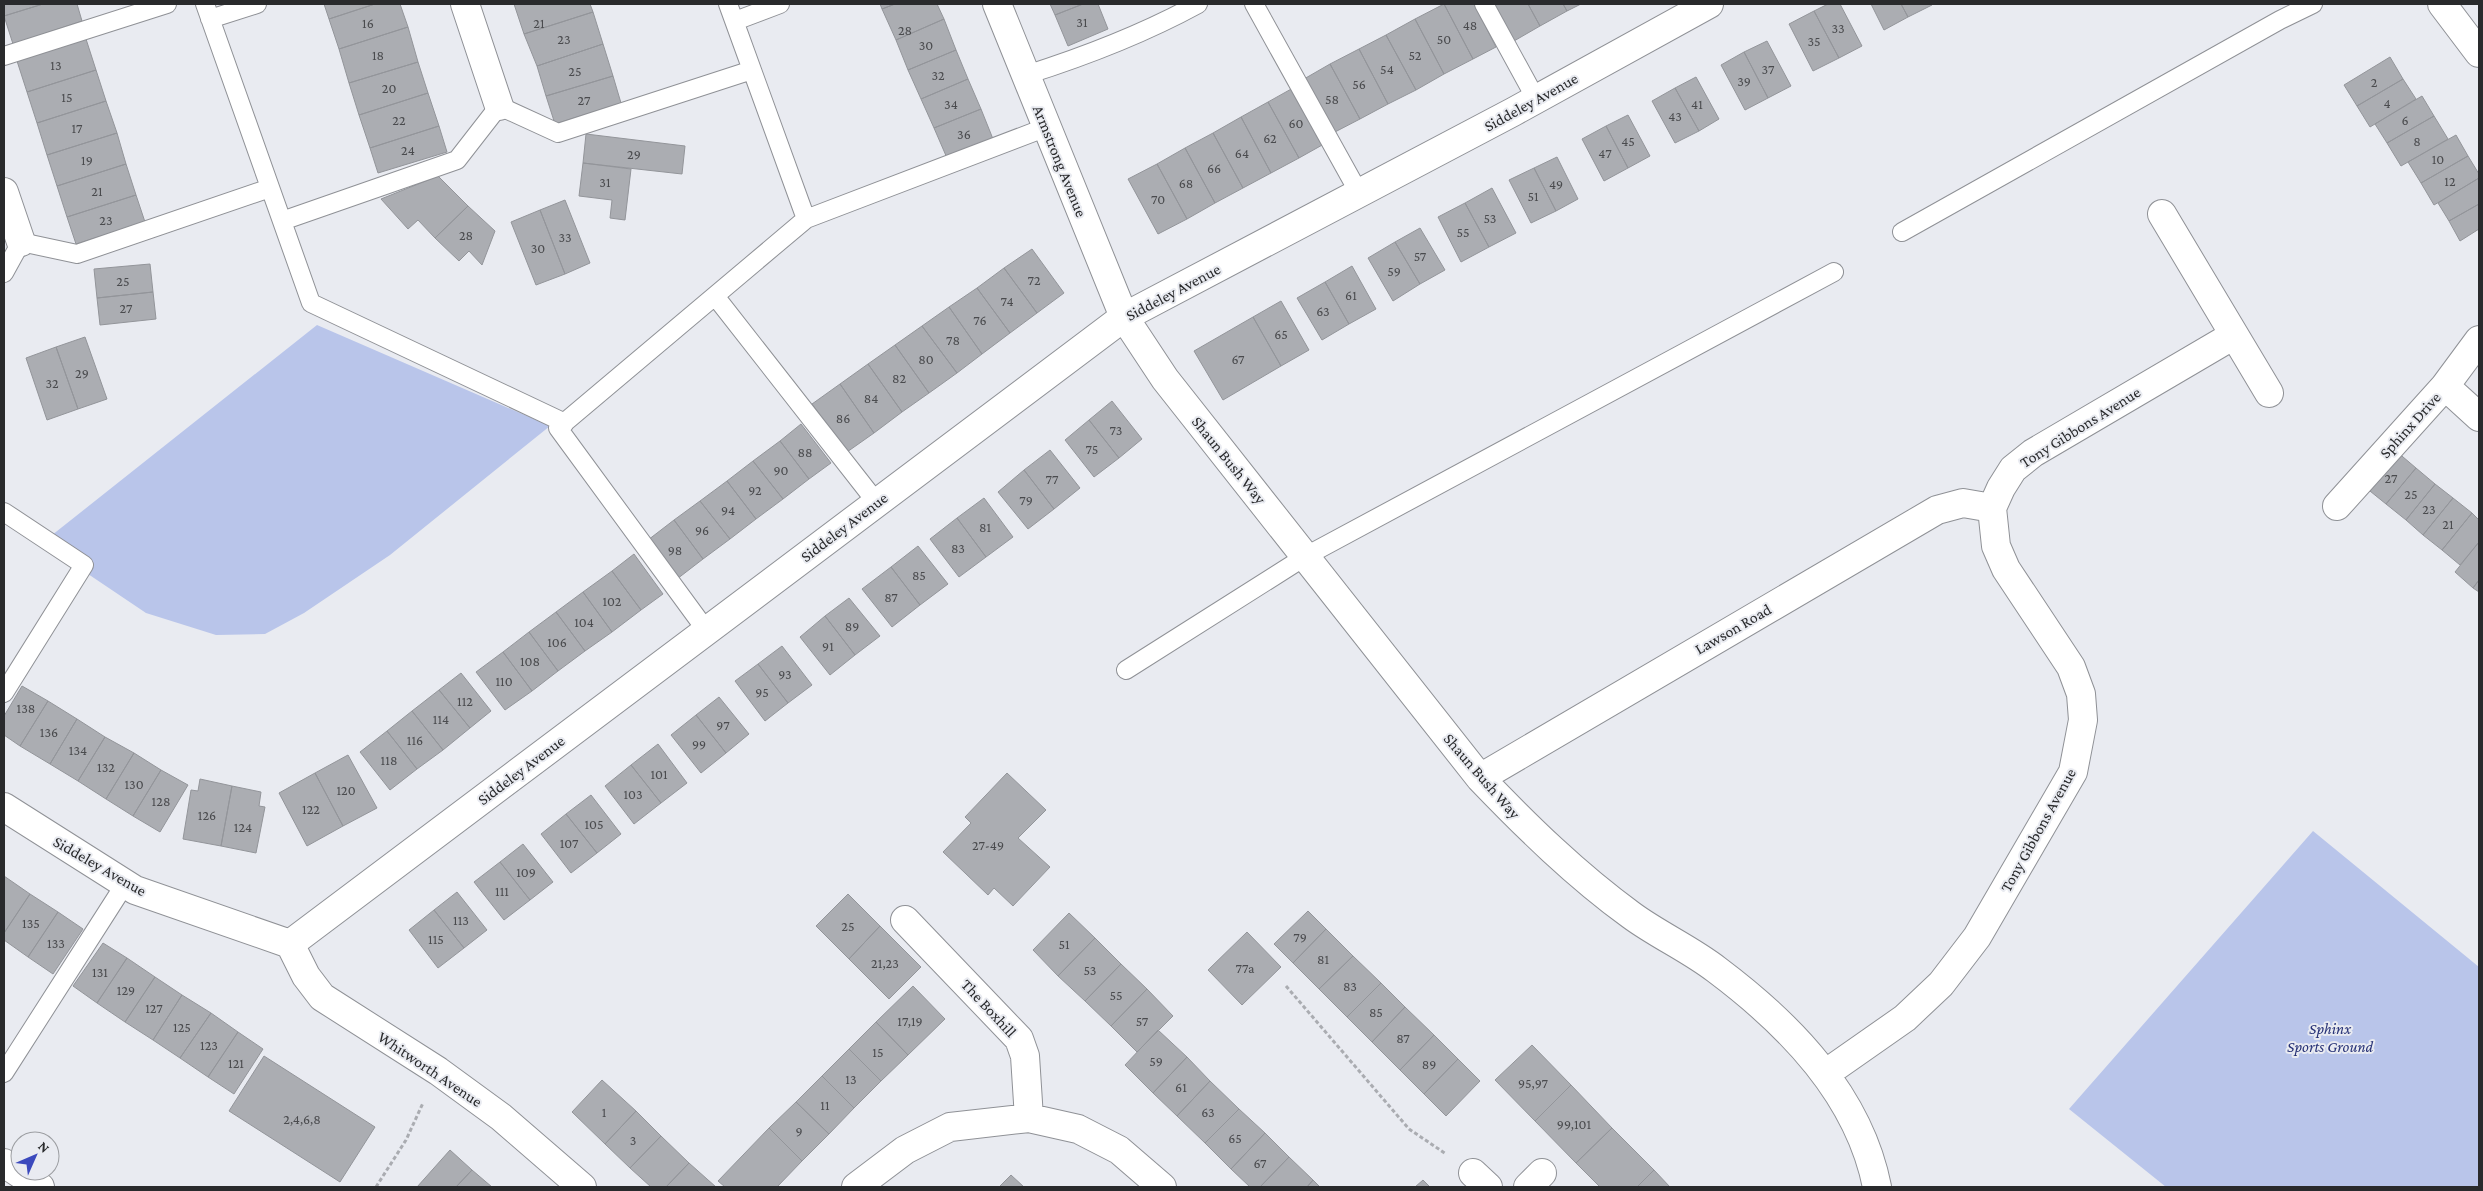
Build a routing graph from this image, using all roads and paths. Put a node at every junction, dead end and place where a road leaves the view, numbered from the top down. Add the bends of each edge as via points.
1 (167, 4) edge
2 (257, 4) edge
3 (465, 4) edge
4 (728, 4) edge
5 (780, 4) edge
6 (997, 4) edge
7 (1198, 4) edge
8 (1254, 4) edge
9 (1484, 4) edge
10 (1709, 4) edge
11 (2313, 4) edge
12 (2442, 4) edge
13 (208, 11) edge
14 (734, 21) junction
15 (2479, 53) edge
16 (4, 56) edge
17 (752, 70) junction
18 (1026, 75) junction
19 (1536, 99) junction
20 (499, 106) junction
21 (1047, 127) junction
22 (270, 188) junction
23 (4, 192) edge
24 (1359, 193) junction
25 (2162, 214) dead end
26 (806, 219) junction
27 (282, 221) junction
28 (1902, 232) dead end
29 (21, 242) junction
30 (1834, 272) dead end
31 (4, 273) edge
32 (715, 296) junction
33 (1124, 317) junction
34 (2234, 335) junction
35 (2479, 340) edge
36 (2445, 386) junction
37 (2269, 393) dead end
38 (2479, 416) edge
39 (565, 422) junction
40 (876, 503) junction
41 (2337, 506) dead end
42 (1992, 508) junction
43 (4, 512) edge
44 (1306, 556) junction
45 (706, 630) junction
46 (1126, 670) dead end
47 (4, 693) edge
48 (1480, 778) junction
49 (4, 807) edge
50 (125, 884) junction
51 (905, 920) dead end
52 (290, 944) junction
53 (1286, 986) dead end
54 (438, 1071) junction
55 (4, 1073) edge
56 (1825, 1074) junction
57 (1029, 1118) junction
58 (4, 1163) edge
59 (1481, 1180) edge
60 (40, 1187) edge
61 (376, 1187) edge
62 (582, 1187) edge
63 (856, 1187) edge
64 (1162, 1187) edge
65 (1876, 1187) edge

1 - 16 lane
2 - 13 lane
3 - 20 street
4 - 14 lane
5 - 14 lane
6 - 18 street, Armstrong Avenue
7 - 18 lane via 1132,36
8 - 24 lane
9 - 19 lane
10 - 19 street, Siddeley Avenue
11 - 28 lane
12 - 15 street
13 - 22 lane
14 - 17 lane
17 - 20 lane via 558,133
17 - 26 lane
18 - 21 street, Armstrong Avenue
19 - 24 street, Siddeley Avenue
20 - 27 lane via 457,160
21 - 26 lane
21 - 33 street, Armstrong Avenue
22 - 27 lane
22 - 29 lane via 77,254
23 - 29 street
24 - 33 street, Siddeley Avenue
25 - 34 street
26 - 32 lane
27 - 39 lane via 311,303
29 - 31 lane
30 - 44 lane
32 - 39 lane
32 - 40 lane
33 - 40 street, Siddeley Avenue
33 - 44 street, Shaun Bush Way via 1165,379
34 - 37 street
34 - 42 street, Tony Gibbons Avenue via 2033,453 2013,469
35 - 36 street, Sphinx Drive
36 - 38 street
36 - 41 street, Sphinx Drive
39 - 45 lane via 558,428
40 - 45 street, Siddeley Avenue
42 - 48 street, Lawson Road via 1963,504 1937,510
42 - 56 street, Tony Gibbons Avenue via 1996,546 2006,569 2071,667 2081,694 2084,720 2073,772 1977,937 1941,984 1905,1018
43 - 47 lane via 84,565
44 - 46 lane
44 - 48 street, Shaun Bush Way
45 - 52 street, Siddeley Avenue
48 - 56 street, Shaun Bush Way via 1518,819 1593,885 1632,916 1716,969 1764,1008
49 - 50 street, Siddeley Avenue
50 - 52 street, Siddeley Avenue
50 - 55 lane
51 - 57 street, The Boxhill via 1019,1039 1025,1056
52 - 54 street, Whitworth Avenue via 306,976 322,997
53 - 59 path via 1408,1129
54 - 61 path via 406,1140
54 - 62 street, Whitworth Avenue via 500,1117
56 - 65 street, Shaun Bush Way via 1858,1129 1869,1156
57 - 63 street via 950,1127 905,1150
57 - 64 street via 1078,1129 1119,1150
58 - 60 street

